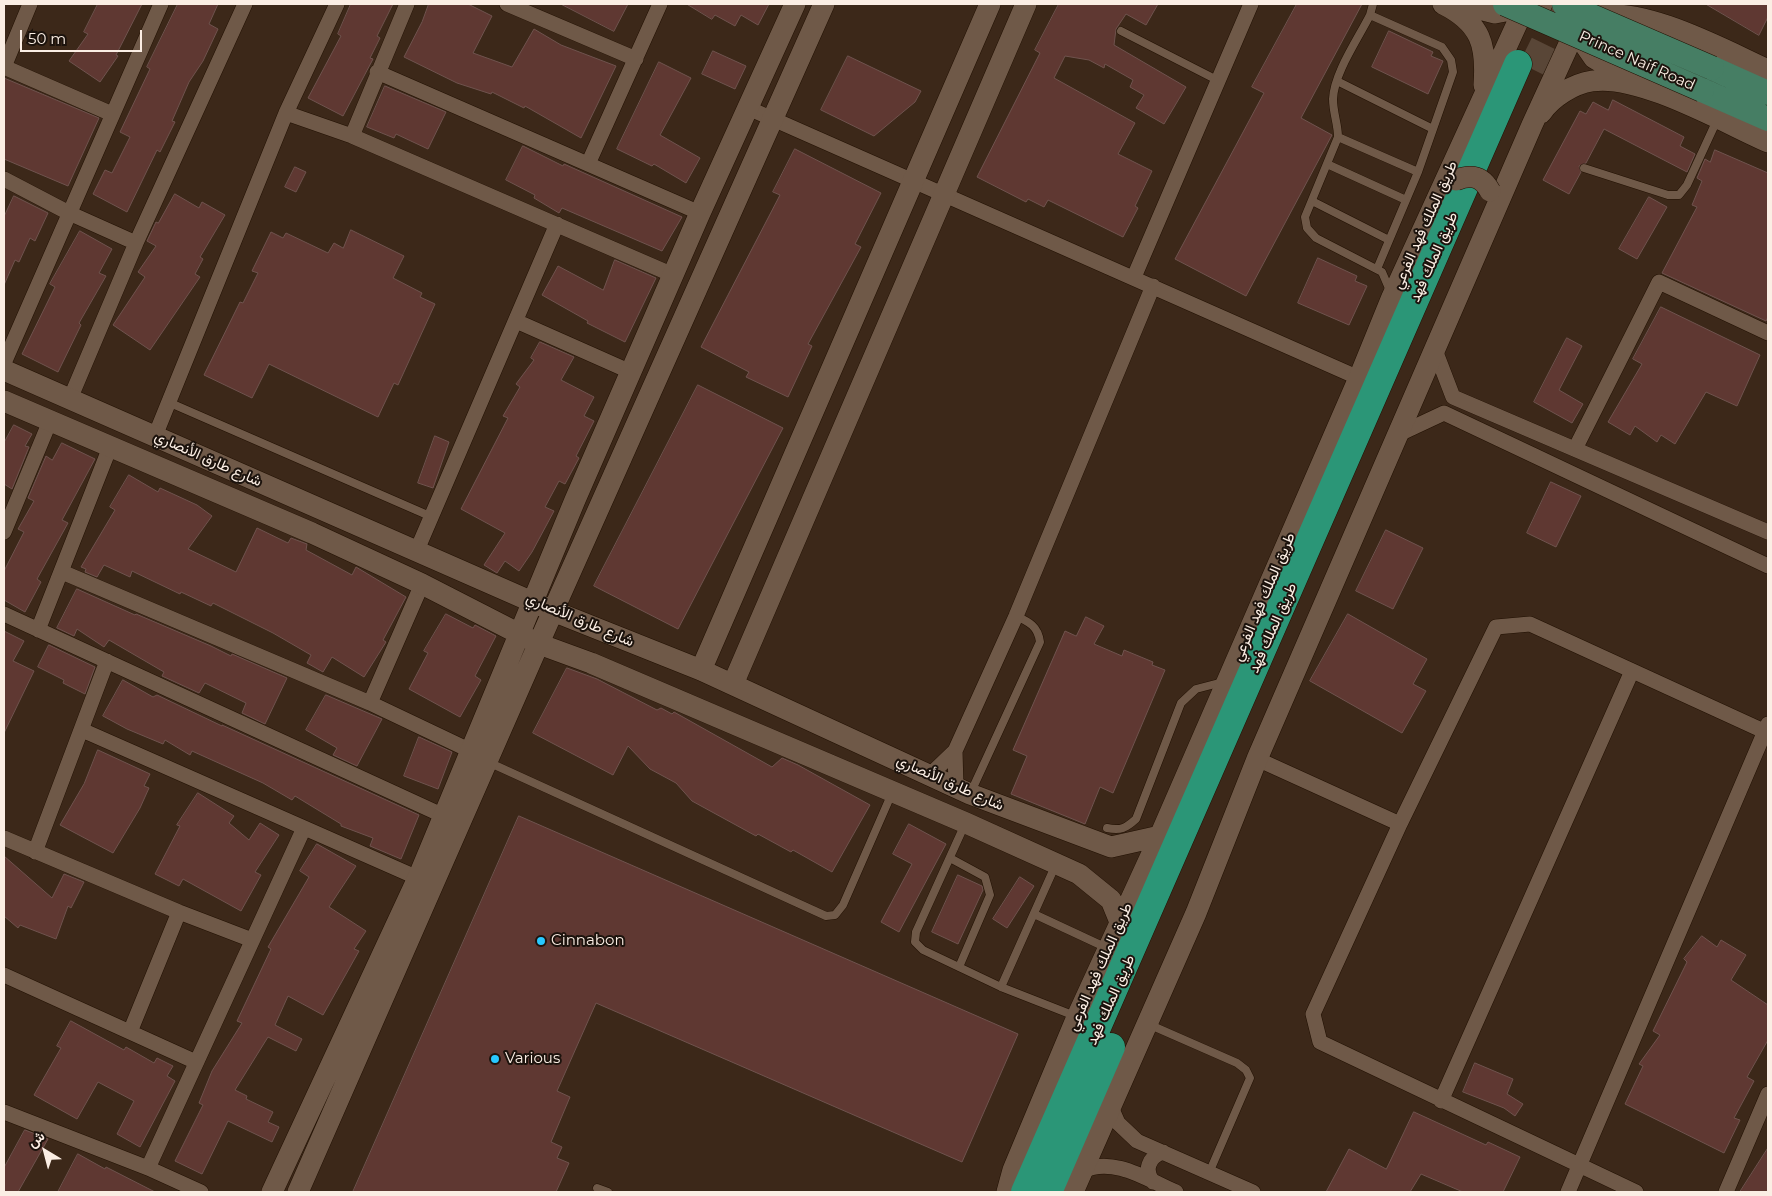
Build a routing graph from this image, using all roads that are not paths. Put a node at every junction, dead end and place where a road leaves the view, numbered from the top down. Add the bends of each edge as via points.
1 (30, 4) edge
2 (161, 4) edge
3 (245, 4) edge
4 (337, 4) edge
5 (407, 4) edge
6 (507, 4) edge
7 (660, 4) edge
8 (795, 4) edge
9 (824, 4) edge
10 (990, 4) edge
11 (1026, 4) edge
12 (1251, 4) edge
13 (1373, 4) edge
14 (1443, 4) edge
15 (1460, 4) edge
16 (1639, 4) edge
17 (1529, 5) edge
18 (1573, 13) edge
19 (1370, 15) junction
20 (1548, 24) junction
21 (1673, 28) junction
22 (1121, 31) dead end
23 (1699, 39) junction
24 (636, 59) junction
25 (1518, 61) junction
26 (1559, 66) junction
27 (4, 67) edge
28 (1768, 70) edge
29 (377, 72) junction
30 (1219, 81) junction
31 (1337, 81) junction
32 (1646, 89) junction
33 (1768, 93) edge
34 (1483, 95) junction
35 (1668, 97) junction
36 (748, 108) junction
37 (286, 113) junction
38 (112, 114) junction
39 (1717, 119) junction
40 (1768, 119) edge
41 (774, 120) junction
42 (1532, 125) junction
43 (1433, 129) junction
44 (352, 136) junction
45 (1338, 137) junction
46 (1768, 142) edge
47 (588, 164) junction
48 (1327, 164) junction
49 (1584, 168) dead end
50 (1418, 172) junction
51 (4, 179) edge
52 (911, 182) junction
53 (1448, 186) junction
54 (944, 196) junction
55 (1406, 200) junction
56 (1312, 201) junction
57 (69, 213) junction
58 (700, 213) junction
59 (1494, 213) junction
60 (557, 224) junction
61 (1389, 240) junction
62 (136, 244) junction
63 (1377, 269) junction
64 (674, 274) junction
65 (1134, 277) junction
66 (1153, 286) junction
67 (1392, 297) junction
68 (516, 321) junction
69 (1768, 332) edge
70 (1435, 350) junction
71 (4, 362) edge
72 (4, 370) edge
73 (631, 372) junction
74 (1359, 378) junction
75 (70, 399) junction
76 (4, 401) edge
77 (168, 402) junction
78 (50, 421) junction
79 (1398, 435) junction
80 (155, 436) junction
81 (110, 447) junction
82 (1575, 449) junction
83 (432, 517) junction
84 (4, 528) edge
85 (1768, 532) edge
86 (417, 550) junction
87 (1768, 566) edge
88 (62, 572) junction
89 (422, 584) junction
90 (534, 601) junction
91 (553, 611) junction
92 (4, 614) edge
93 (1016, 616) junction
94 (38, 630) junction
95 (520, 635) junction
96 (539, 644) junction
97 (107, 661) junction
98 (701, 670) junction
99 (1632, 671) junction
100 (1228, 680) junction
101 (733, 684) junction
102 (370, 703) junction
103 (1767, 729) edge
104 (82, 730) junction
105 (955, 751) junction
106 (480, 756) junction
107 (1257, 759) junction
108 (930, 775) junction
109 (963, 791) junction
110 (893, 792) junction
111 (444, 816) junction
112 (966, 823) junction
113 (1400, 824) junction
114 (304, 828) junction
115 (1107, 828) dead end
116 (1160, 836) junction
117 (4, 838) edge
118 (35, 852) junction
119 (950, 858) junction
120 (1056, 864) junction
121 (418, 878) junction
122 (179, 912) junction
123 (1034, 914) junction
124 (1120, 922) junction
125 (252, 940) junction
126 (1108, 949) junction
127 (958, 967) junction
128 (5, 978) edge
129 (1001, 988) junction
130 (1077, 1017) junction
131 (1148, 1024) junction
132 (130, 1032) junction
133 (196, 1062) junction
134 (1768, 1094) edge
135 (1441, 1101) junction
136 (1111, 1107) junction
137 (4, 1112) edge
138 (1162, 1152) junction
139 (1579, 1167) junction
140 (148, 1168) junction
141 (1083, 1171) junction
142 (1208, 1173) junction
143 (1154, 1182) junction
144 (597, 1188) dead end
145 (201, 1192) edge
146 (272, 1192) edge
147 (298, 1192) edge
148 (608, 1192) edge
149 (1007, 1192) edge
150 (1025, 1192) edge
151 (1048, 1192) edge
152 (1074, 1192) edge
153 (1176, 1192) edge
154 (1253, 1192) edge
155 (1568, 1192) edge
156 (1636, 1192) edge
157 (1726, 1192) edge

1 - 27 street
2 - 38 street
3 - 62 street
4 - 37 street
5 - 29 street
6 - 24 street
7 - 24 street
8 - 36 street
9 - 41 street
10 - 52 street
11 - 54 street
12 - 30 street
13 - 19 lane
14 - 34 street via 1462,13 1479,36 1484,48
15 - 17 street via 1495,13
16 - 21 street
17 - 20 street
17 - 25 street, طريق الملك فهد الفرعي
17 - 40 main road, Prince Naif Road, bridge
18 - 20 street
18 - 21 street via 1614,14
18 - 26 street
18 - 32 street via 1587,51
18 - 33 main road, Prince Naif Road, bridge
19 - 31 lane
19 - 43 lane via 1442,47 1451,60 1453,72
20 - 25 street via 1518,35
20 - 26 street via 1558,45
21 - 23 street
22 - 30 lane
23 - 28 street
23 - 35 street via 1674,41 1656,54 1652,73 1654,81
24 - 47 street
25 - 34 street, طريق الملك فهد الفرعي
25 - 150 highway, طريق الملك فهد
25 - 151 highway, طريق الملك فهد
26 - 42 street
27 - 38 street
29 - 44 street
29 - 47 street
30 - 65 street
31 - 43 lane
31 - 45 lane via 1333,101
32 - 35 street
32 - 42 street via 1610,80 1580,84 1549,104
34 - 53 street, طريق الملك فهد الفرعي
35 - 39 street
36 - 41 street
36 - 58 street
37 - 44 street
37 - 77 street
38 - 57 street
39 - 46 street
39 - 49 lane via 1687,185 1679,195 1668,195
41 - 52 street
41 - 91 street
42 - 59 street
43 - 50 lane
44 - 60 street
45 - 48 lane
45 - 50 lane
47 - 58 street
48 - 55 lane
48 - 56 lane
50 - 55 lane
51 - 57 street
52 - 54 street
52 - 98 street
53 - 59 street, bridge via 1473,176 1481,179 1490,191
53 - 67 street, طريق الملك فهد الفرعي
54 - 65 street
54 - 101 street
55 - 61 lane
56 - 61 lane
56 - 63 lane via 1305,217 1307,228 1316,238
57 - 62 street
57 - 71 street
58 - 64 street
59 - 70 street
60 - 64 street
60 - 68 street
61 - 63 lane
62 - 75 street
63 - 67 lane via 1382,272
64 - 73 street
65 - 66 street
66 - 74 street
66 - 93 street
67 - 74 street, طريق الملك فهد الفرعي
68 - 73 street
68 - 83 street
69 - 82 street via 1659,282
70 - 79 street
70 - 82 street via 1453,397
72 - 75 street, شارع طارق الأنصاري
73 - 90 street
74 - 100 street, طريق الملك فهد الفرعي
75 - 80 street, شارع طارق الأنصاري
76 - 78 street, شارع طارق الأنصاري
77 - 80 street
77 - 83 lane
78 - 81 street, شارع طارق الأنصاري
78 - 84 street
79 - 87 street via 1444,413
79 - 107 street
80 - 86 street, شارع طارق الأنصاري
81 - 88 street
81 - 89 street, شارع طارق الأنصاري
82 - 85 street
83 - 86 street
86 - 90 street, شارع طارق الأنصاري
88 - 94 street
88 - 102 street
89 - 95 street, شارع طارق الأنصاري
89 - 102 street
90 - 91 street, شارع طارق الأنصاري
90 - 95 street
91 - 96 street
91 - 98 street, شارع طارق الأنصاري
92 - 94 street
93 - 105 street
93 - 109 lane via 1031,623 1039,632 1040,642
94 - 97 street
95 - 96 street, شارع طارق الأنصاري
95 - 106 street
96 - 106 street
96 - 110 street, شارع طارق الأنصاري via 591,663
97 - 104 street
97 - 111 street
98 - 101 street, شارع طارق الأنصاري
99 - 103 street
99 - 113 street via 1530,624 1496,627
99 - 135 street
100 - 115 lane via 1196,689 1181,703 1136,819 1117,831
100 - 116 street, طريق الملك فهد الفرعي
101 - 108 street, شارع طارق الأنصاري
102 - 106 street
103 - 139 street
104 - 114 street
104 - 118 street
105 - 108 street
105 - 109 street
106 - 110 lane via 826,916 835,915 843,905
106 - 111 street
106 - 147 street
107 - 113 street
107 - 131 street
108 - 109 street, شارع طارق الأنصاري
109 - 116 street, شارع طارق الأنصاري via 1111,847
110 - 112 street, شارع طارق الأنصاري
111 - 121 street
112 - 119 lane
112 - 120 street, شارع طارق الأنصاري
113 - 135 street via 1313,1014 1320,1042
114 - 121 street
114 - 125 street
116 - 124 street, طريق الملك فهد الفرعي
117 - 118 street
118 - 122 street
119 - 127 lane via 985,876 990,895
119 - 127 lane via 916,932 915,942 923,950
120 - 123 lane
120 - 124 street, شارع طارق الأنصاري via 1079,874 1111,900
121 - 146 street
122 - 125 street
122 - 132 street
123 - 126 lane
123 - 129 lane
124 - 126 street, طريق الملك فهد الفرعي
125 - 133 street
126 - 130 street, طريق الملك فهد الفرعي
127 - 129 lane
128 - 132 street
129 - 130 lane
130 - 149 street, طريق الملك فهد الفرعي via 1013,1170
131 - 136 street
131 - 142 lane via 1237,1063 1250,1078
132 - 133 street
133 - 140 street
134 - 157 street
135 - 139 street
136 - 138 street via 1118,1123 1130,1136
136 - 141 street
137 - 140 street
138 - 142 street
138 - 143 street via 1153,1157 1148,1167
139 - 155 street
139 - 156 street
140 - 145 street
141 - 143 street via 1108,1165
141 - 152 street
142 - 154 street
143 - 153 street
144 - 148 lane

